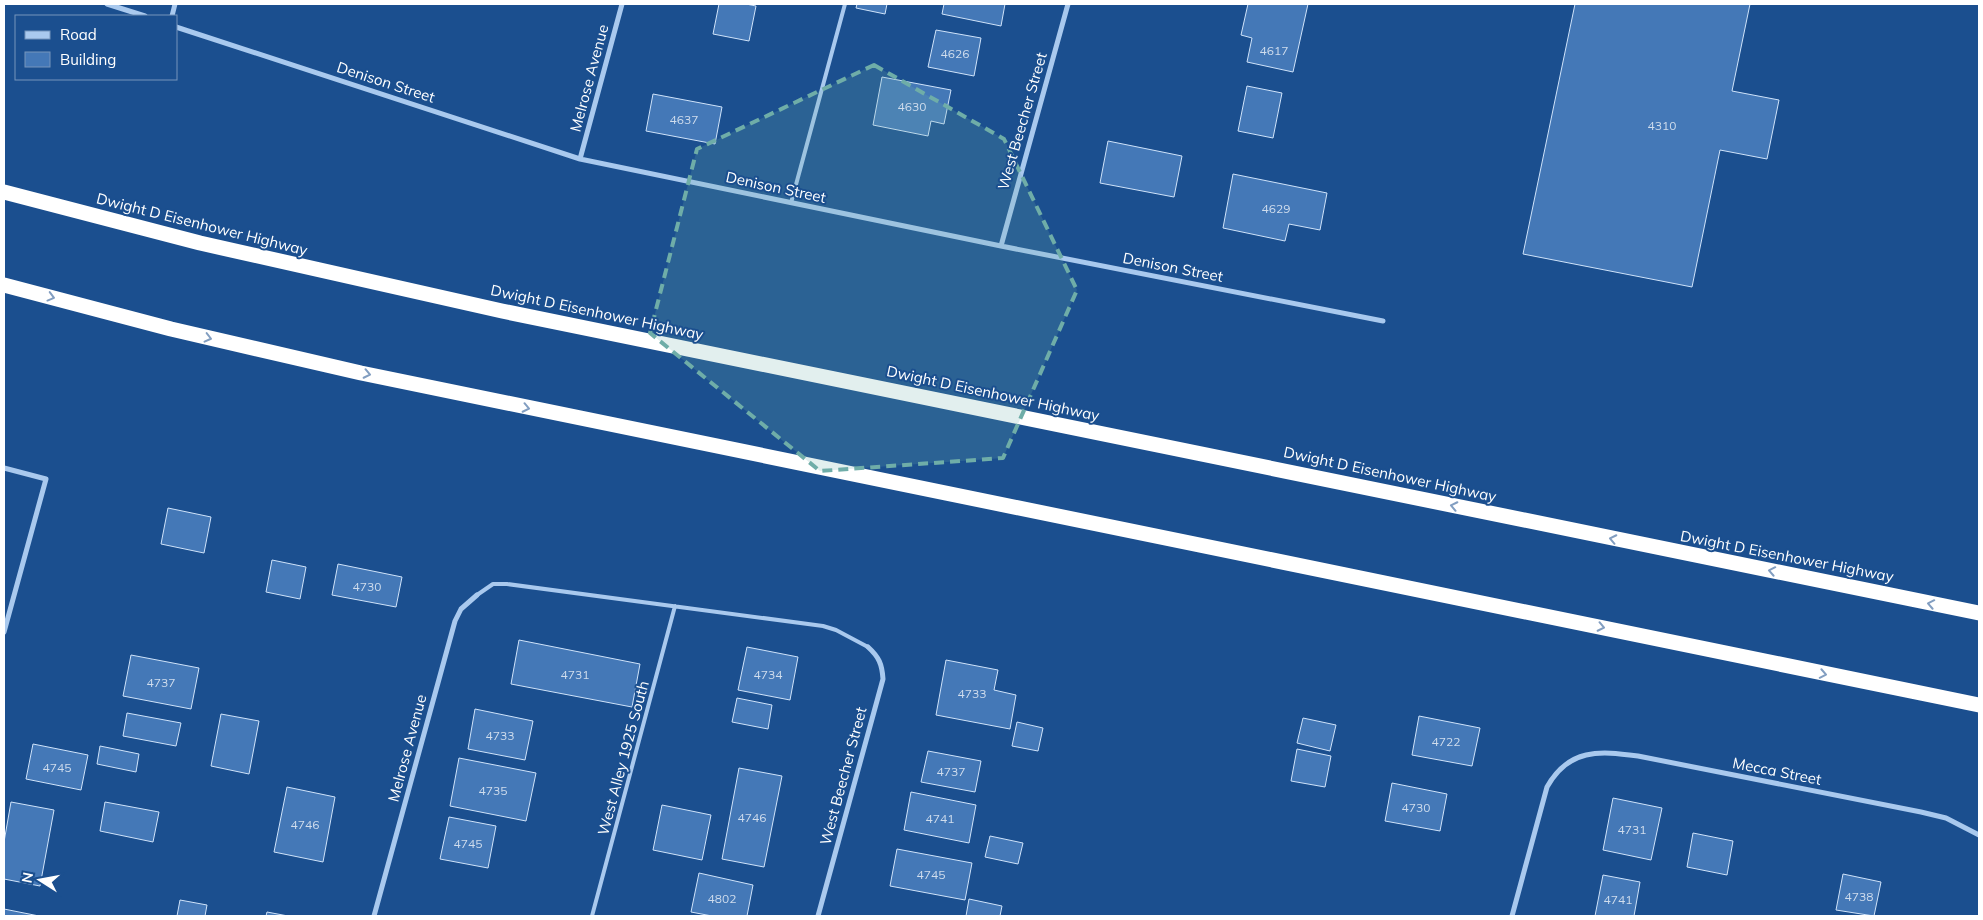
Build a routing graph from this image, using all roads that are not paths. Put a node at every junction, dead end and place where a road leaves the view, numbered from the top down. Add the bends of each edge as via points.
1 (107, 4) edge
2 (622, 4) edge
3 (845, 4) edge
4 (1068, 4) edge
5 (142, 15) edge
6 (178, 28) edge
7 (580, 159) junction
8 (4, 192) edge
9 (791, 203) junction
10 (1001, 246) junction
11 (4, 285) edge
12 (1383, 322) dead end
13 (4, 468) edge
14 (478, 595) joint
15 (675, 606) junction
16 (1979, 613) edge
17 (4, 632) edge
18 (868, 647) joint
19 (1979, 705) edge
20 (1979, 834) edge
21 (374, 916) edge
22 (592, 916) edge
23 (818, 916) edge
24 (1512, 916) edge

1 - 5 street
2 - 7 street, Melrose Avenue
3 - 9 lane
4 - 10 street, West Beecher Street
6 - 7 street, Denison Street
7 - 9 street, Denison Street
16 -> 8 highway, Dwight D Eisenhower Highway via 464,302 210,245
9 - 10 street, Denison Street
10 - 12 street, Denison Street
11 -> 19 highway via 361,373
13 - 17 street via 46,479
14 - 15 lane via 493,584 507,584
14 - 21 street, Melrose Avenue via 462,609 455,621
15 - 18 lane via 823,626
15 - 22 lane, West Alley 1925 South
18 - 23 street, West Beecher Street via 882,664 882,679
20 - 24 street, Mecca Street via 1946,818 1921,812 1638,756 1593,753 1567,763 1547,787

